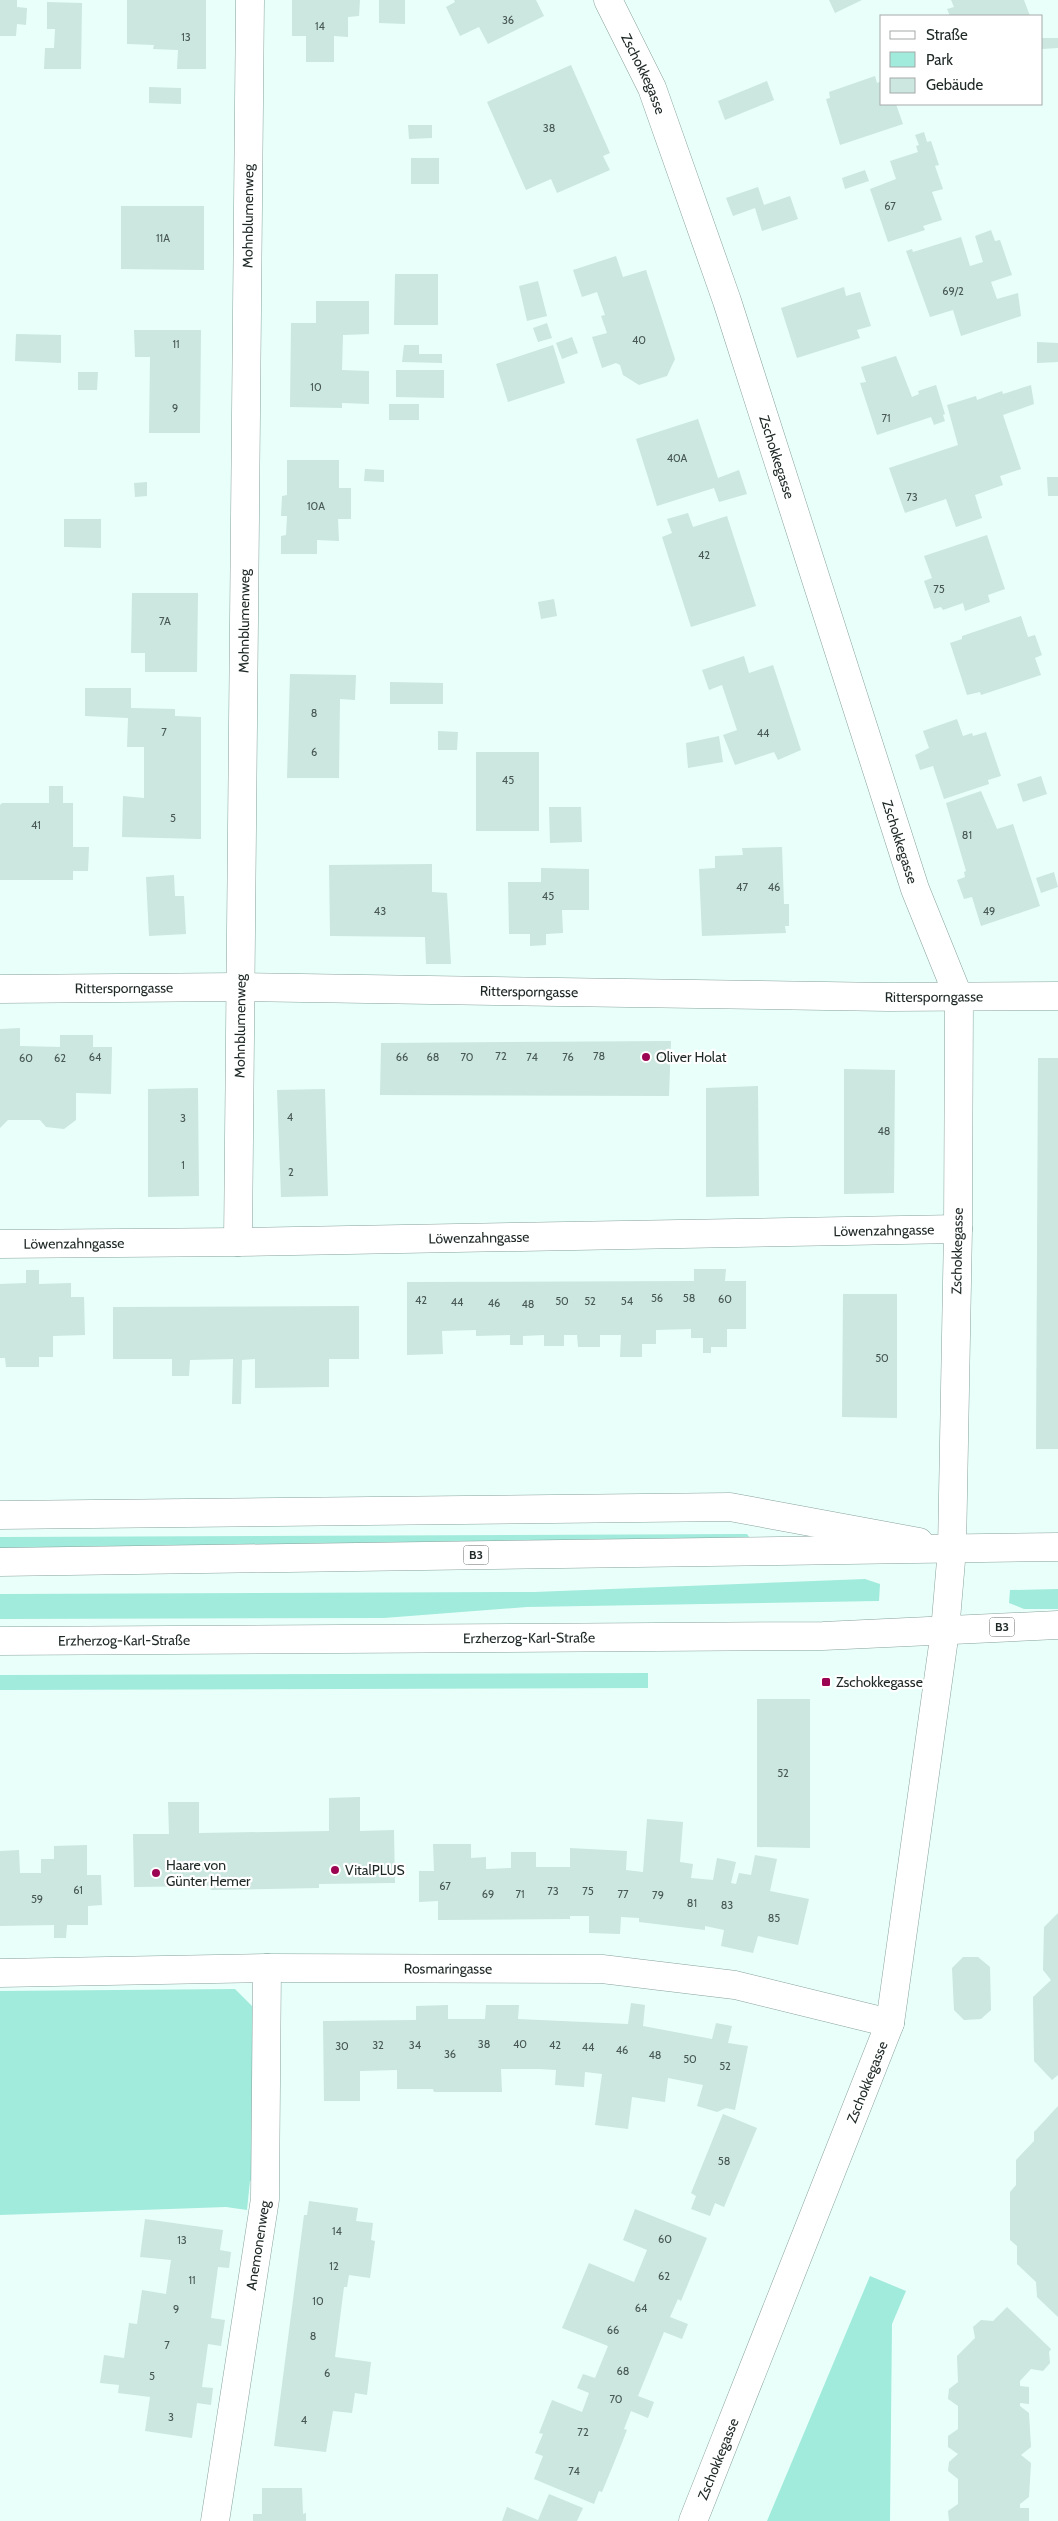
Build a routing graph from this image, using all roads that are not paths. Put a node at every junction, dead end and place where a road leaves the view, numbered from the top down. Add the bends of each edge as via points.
1 (250, 0) edge
2 (608, 0) edge
3 (239, 987) junction
4 (0, 989) edge
5 (1058, 996) edge
6 (959, 998) junction
7 (958, 1229) junction
8 (238, 1242) junction
9 (0, 1244) edge
10 (0, 1515) edge
11 (1058, 1547) edge
12 (952, 1548) junction
13 (0, 1562) edge
14 (1058, 1625) edge
15 (945, 1631) junction
16 (0, 1641) edge
17 (266, 1968) junction
18 (0, 1973) edge
19 (890, 2023) junction
20 (215, 2521) edge
21 (693, 2521) edge

1 - 3 street, Mohnblumenweg
2 - 6 street, Zschokkegasse via 652,88 721,282 915,889
3 - 4 street, Rittersporngasse
3 - 6 street, Rittersporngasse
3 - 8 street, Mohnblumenweg
5 - 6 street, Rittersporngasse
6 - 7 street, Zschokkegasse
7 - 8 street, Löwenzahngasse
7 - 12 street, Zschokkegasse
8 - 9 street, Löwenzahngasse
10 - 12 street via 730,1508
11 - 12 street, B3
12 - 13 street, B3
12 - 15 street, Zschokkegasse
14 - 15 street, Erzherzog-Karl-Straße / B3
15 - 16 street, Erzherzog-Karl-Straße / B3 via 813,1636
15 - 19 street, Zschokkegasse
17 - 18 street, Rosmaringasse
17 - 19 street, Rosmaringasse via 602,1969 735,1985
17 - 20 street, Anemonenweg via 265,2198
19 - 21 street, Zschokkegasse

